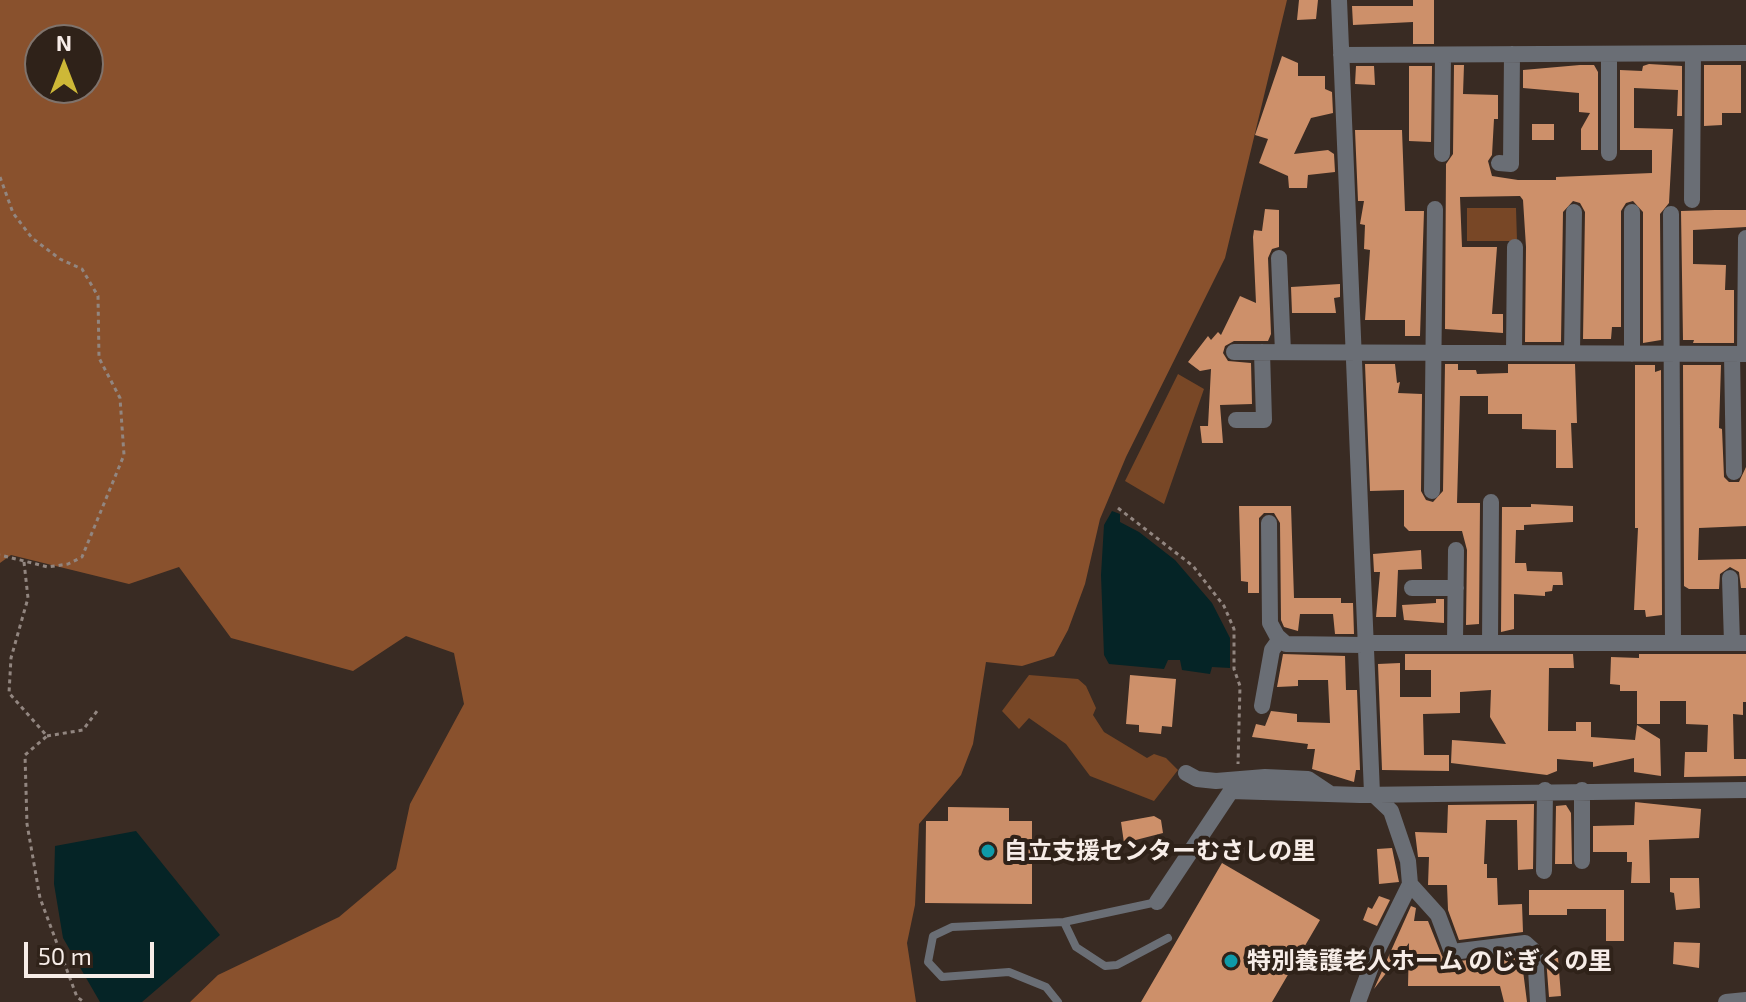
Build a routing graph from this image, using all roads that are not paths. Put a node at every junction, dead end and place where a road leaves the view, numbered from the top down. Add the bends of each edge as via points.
1 (1339, 0) edge
2 (1746, 53) edge
3 (1512, 54) junction
4 (1609, 54) junction
5 (1693, 54) junction
6 (1341, 55) junction
7 (1443, 55) junction
8 (1609, 153) dead end
9 (1442, 154) dead end
10 (1499, 163) dead end
11 (1692, 200) dead end
12 (1435, 209) dead end
13 (1574, 212) dead end
14 (1632, 212) dead end
15 (1671, 214) dead end
16 (1746, 238) edge
17 (1515, 247) dead end
18 (1279, 258) dead end
19 (1234, 352) dead end
20 (1262, 352) junction
21 (1283, 352) junction
22 (1353, 352) junction
23 (1434, 353) junction
24 (1514, 353) junction
25 (1572, 353) junction
26 (1632, 354) junction
27 (1672, 354) junction
28 (1741, 354) edge
29 (1236, 420) dead end
30 (1740, 442) edge
31 (1734, 472) dead end
32 (1432, 491) dead end
33 (1491, 502) dead end
34 (1269, 523) dead end
35 (1456, 550) dead end
36 (1730, 578) dead end
37 (1412, 588) dead end
38 (1456, 588) junction
39 (1280, 639) junction
40 (1455, 643) junction
41 (1490, 643) junction
42 (1673, 643) junction
43 (1739, 643) edge
44 (1364, 644) junction
45 (1262, 706) dead end
46 (1186, 773) dead end
47 (1545, 790) junction
48 (1582, 790) junction
49 (1746, 790) edge
50 (1372, 793) junction
51 (1331, 794) junction
52 (1582, 861) dead end
53 (1544, 871) dead end
54 (1410, 884) junction
55 (1157, 902) joint
56 (1064, 922) junction
57 (1168, 938) dead end
58 (1746, 1000) edge
59 (1058, 1002) edge
60 (1358, 1002) edge
61 (1538, 1002) edge
62 (1726, 1002) edge

1 - 6 street
2 - 5 street
3 - 4 street
3 - 7 street
3 - 10 street via 1511,164
4 - 5 street
4 - 8 street
5 - 11 street
6 - 7 street
6 - 22 street
7 - 9 street
12 - 23 street
13 - 25 street
14 - 26 street
15 - 27 street
16 - 28 street
17 - 24 street
18 - 21 street
19 - 20 street
20 - 21 street
20 - 29 street via 1264,420
21 - 22 street
22 - 23 street
22 - 44 street
23 - 24 street
23 - 32 street
24 - 25 street
25 - 26 street
26 - 27 street
27 - 28 street
27 - 42 street
28 - 30 street
30 - 31 street
33 - 41 street
34 - 39 street via 1270,623
35 - 38 street
36 - 43 street
37 - 38 street
38 - 40 street
39 - 44 street via 1286,644
39 - 45 street via 1272,650
40 - 41 street
40 - 44 street
41 - 42 street
42 - 43 street
44 - 50 street
46 - 51 street via 1197,779 1308,779
47 - 48 street
47 - 50 street
47 - 53 street
48 - 49 street
48 - 52 street
50 - 51 street
50 - 54 street via 1391,811
51 - 55 street via 1231,791
54 - 60 street
54 - 61 street via 1438,915 1452,952 1525,943 1535,952
55 - 56 lane
56 - 57 lane via 1076,947 1105,966
56 - 59 lane via 952,927 933,936 928,950 928,962 942,977 1009,972 1046,987
58 - 62 street

